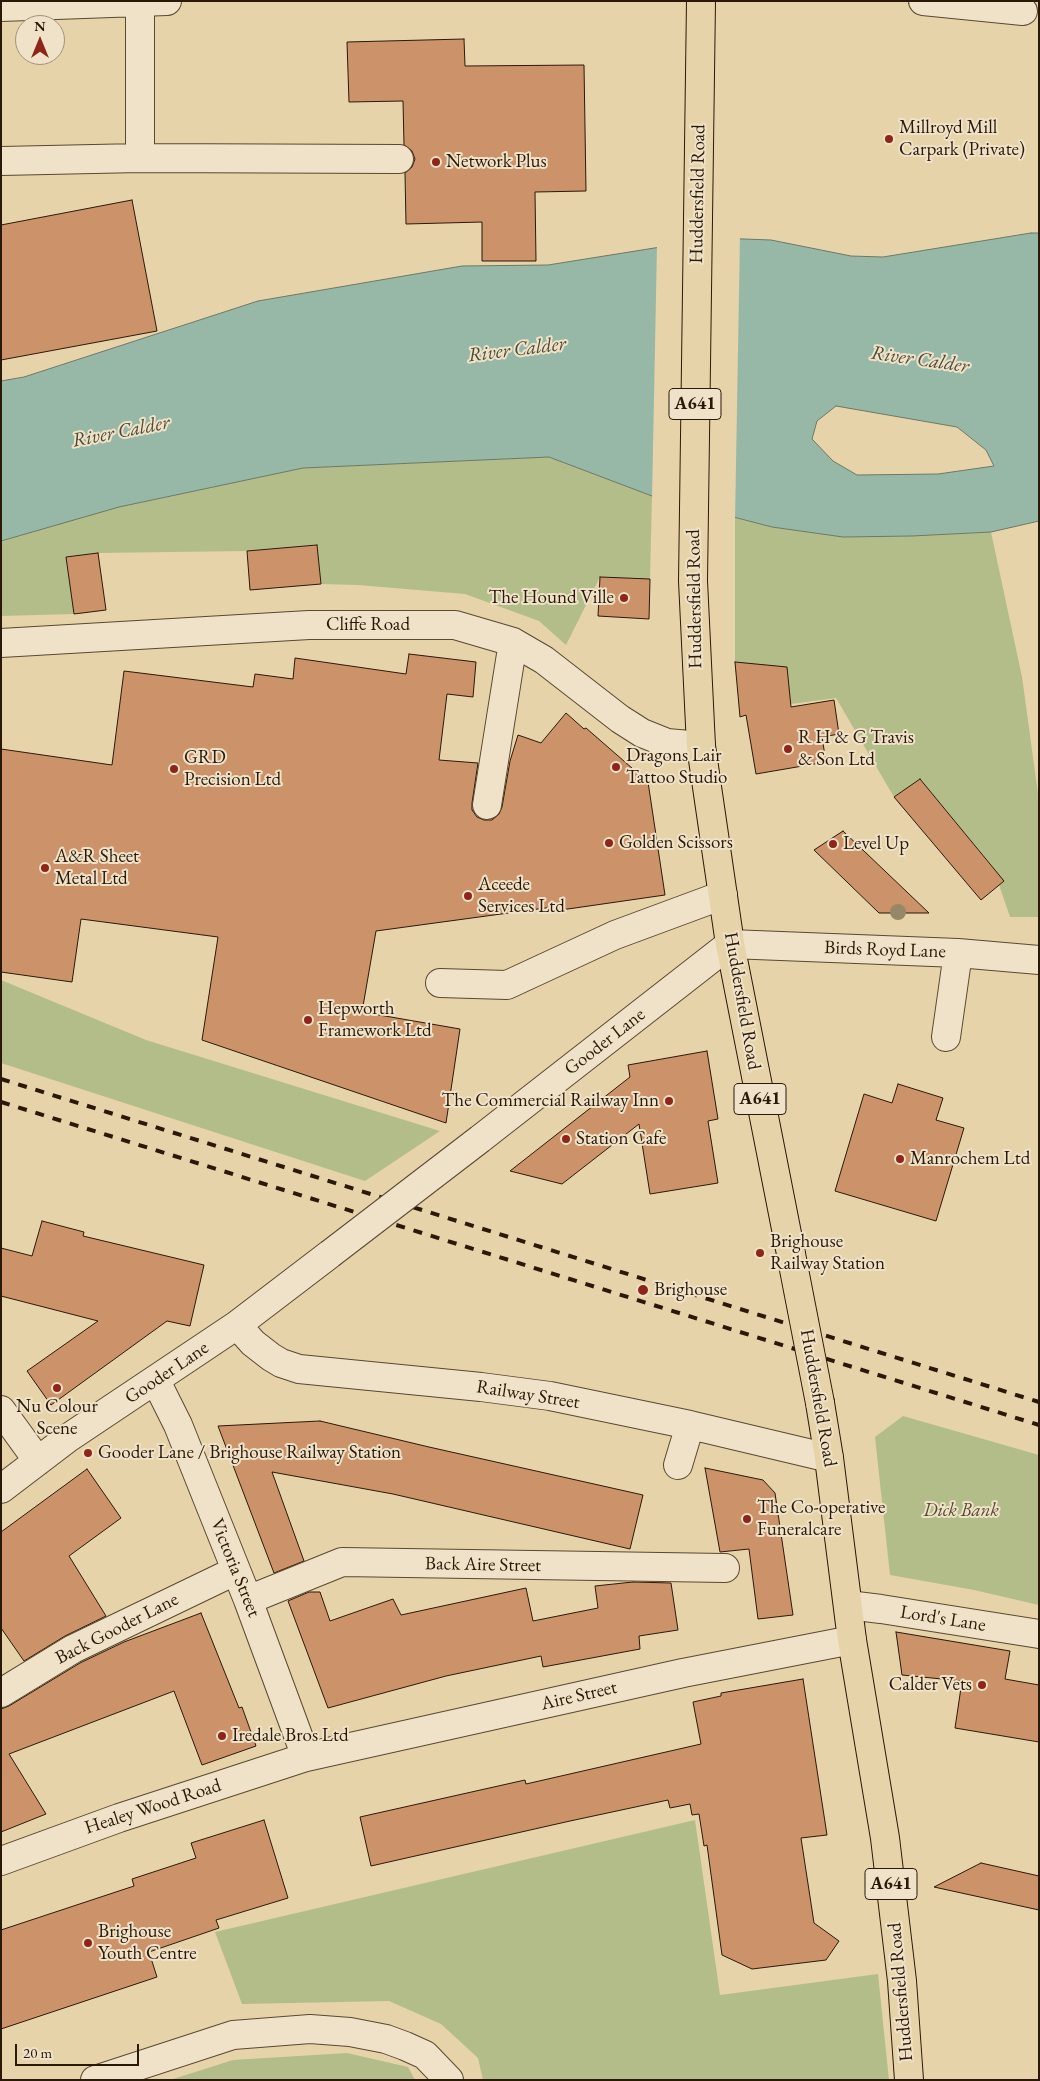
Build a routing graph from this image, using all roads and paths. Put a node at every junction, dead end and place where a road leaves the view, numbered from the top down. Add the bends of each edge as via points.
1 (167, 1) edge
2 (702, 1) edge
3 (923, 1) edge
4 (140, 2) edge
5 (1, 7) edge
6 (1023, 11) dead end
7 (140, 158) junction
8 (398, 159) dead end
9 (1, 161) edge
10 (514, 642) junction
11 (1, 643) edge
12 (701, 746) junction
13 (487, 805) dead end
14 (723, 895) junction
15 (730, 944) junction
16 (958, 953) junction
17 (1039, 960) edge
18 (440, 982) dead end
19 (946, 1038) dead end
20 (237, 1325) junction
21 (156, 1381) junction
22 (1, 1410) edge
23 (690, 1426) junction
24 (829, 1458) junction
25 (38, 1461) junction
26 (678, 1465) dead end
27 (1, 1489) edge
28 (724, 1568) dead end
29 (236, 1571) junction
30 (248, 1600) junction
31 (848, 1605) junction
32 (1039, 1634) edge
33 (852, 1640) junction
34 (1, 1693) edge
35 (306, 1757) junction
36 (1, 1861) edge
37 (95, 2080) edge
38 (449, 2080) edge
39 (909, 2080) edge

1 - 4 street
2 - 12 main road, Huddersfield Road / A641 via 693,581
3 - 6 street
4 - 5 street
4 - 7 street
7 - 8 street
7 - 9 street
10 - 11 street, Cliffe Road via 455,625 309,625
10 - 12 street, Cliffe Road via 544,660 642,733 667,743
10 - 13 street
12 - 14 main road, Huddersfield Road / A641
14 - 15 main road, Huddersfield Road / A641
14 - 18 street via 615,935 506,985
15 - 16 street, Birds Royd Lane
15 - 20 street, Gooder Lane, bridge
15 - 24 main road, Huddersfield Road / A641, bridge
16 - 17 street, Birds Royd Lane
16 - 19 street
20 - 21 street, Gooder Lane
20 - 23 street, Railway Street via 270,1357 300,1369 550,1396
21 - 25 street, Gooder Lane
21 - 29 street, Victoria Street via 178,1426
22 - 25 street
23 - 24 street, Railway Street
23 - 26 street
24 - 31 main road, Huddersfield Road / A641
25 - 27 street, Gooder Lane
28 - 30 street, Back Aire Street via 342,1562
29 - 30 street, Victoria Street
29 - 34 street, Back Gooder Lane via 73,1649
30 - 35 street, Victoria Street
31 - 32 street, Lord's Lane
31 - 33 main road, Huddersfield Road / A641
33 - 35 street, Aire Street via 683,1673
33 - 39 main road, Huddersfield Road / A641 via 885,1838 902,1981
35 - 36 street, Healey Wood Road via 118,1818
37 - 38 street via 233,2035 310,2029 350,2032 399,2044 425,2055

